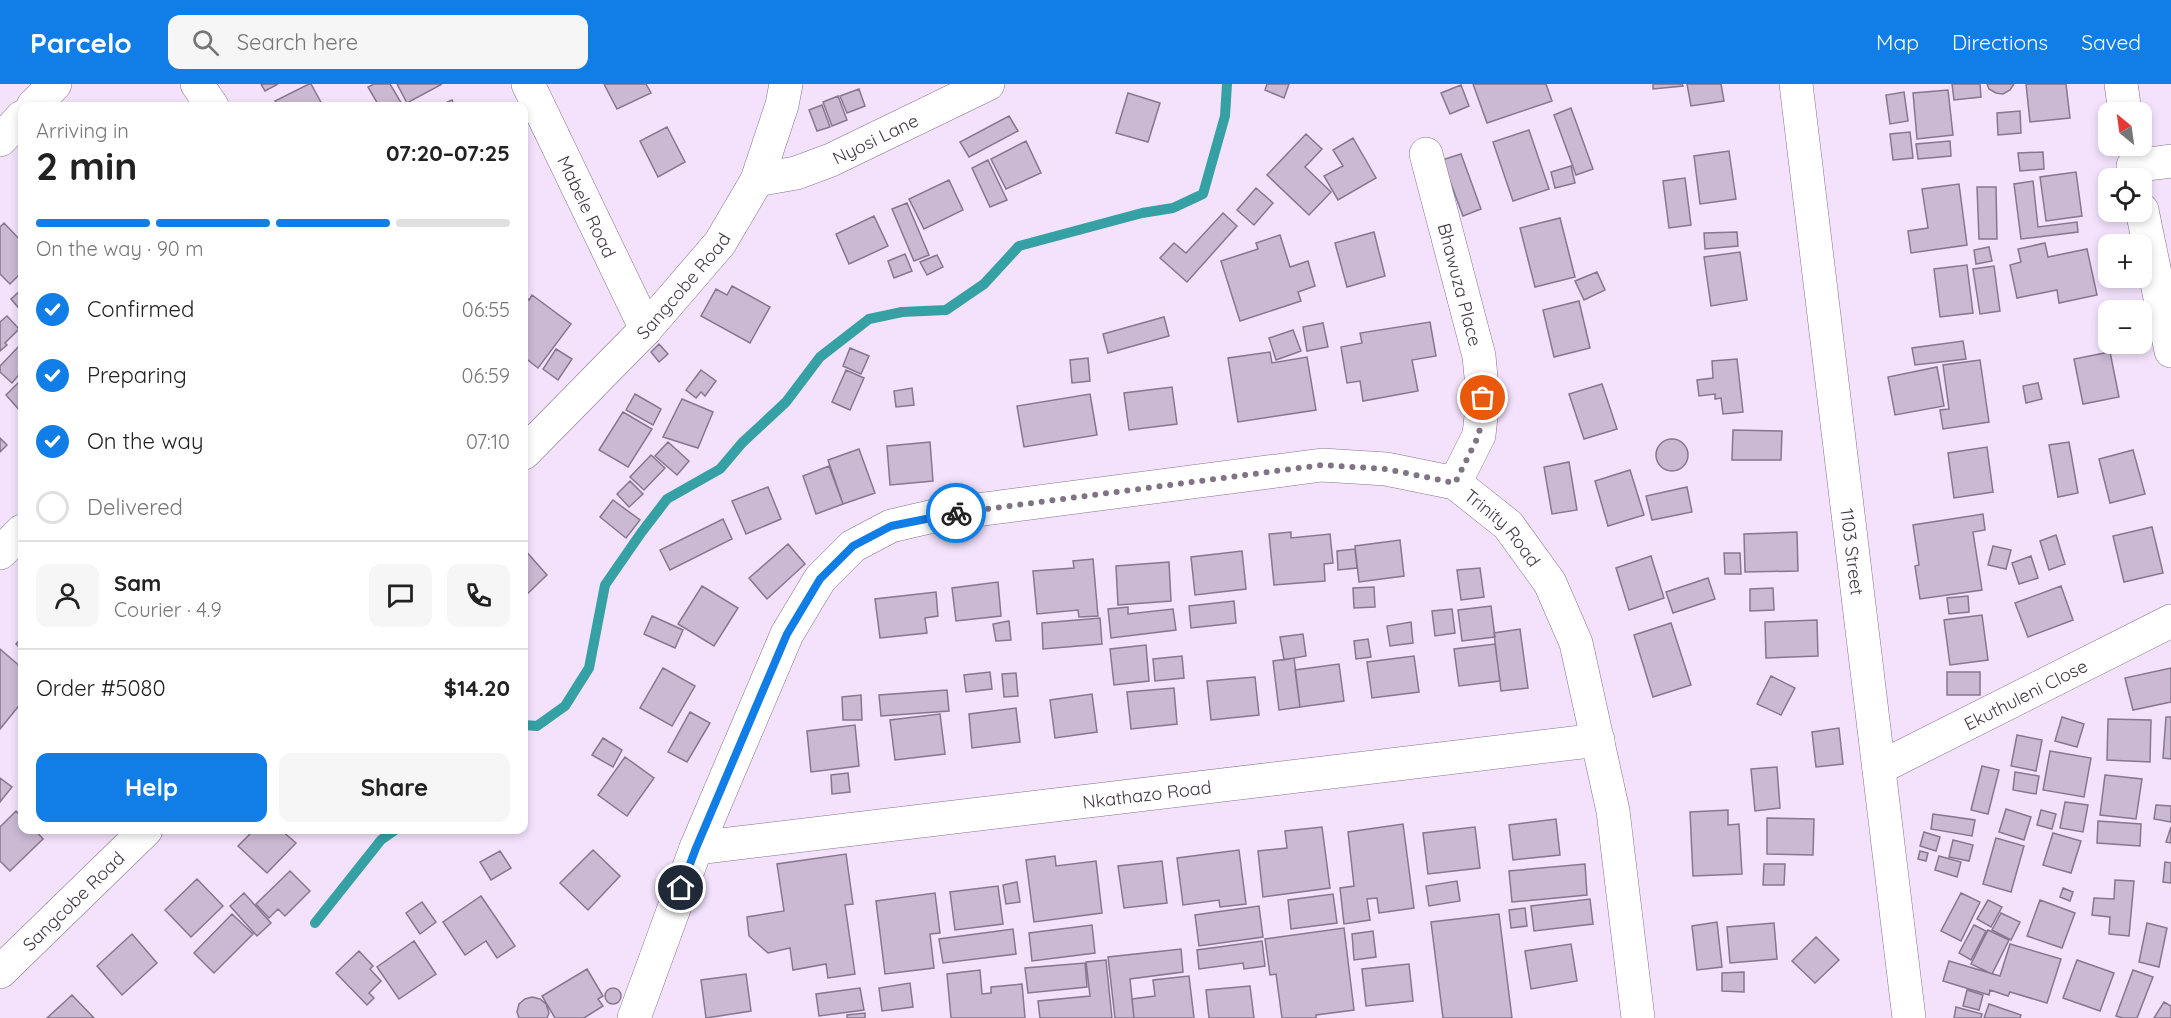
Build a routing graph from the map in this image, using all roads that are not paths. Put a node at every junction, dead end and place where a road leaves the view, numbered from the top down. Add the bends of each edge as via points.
1 (55, 84) edge
2 (197, 84) edge
3 (528, 84) edge
4 (786, 84) edge
5 (988, 84) edge
6 (1796, 84) edge
7 (2121, 84) edge
8 (37, 102) edge
9 (209, 102) edge
10 (2124, 102) edge
11 (18, 121) edge
12 (0, 140) edge
13 (1426, 154) dead end
14 (2171, 161) edge
15 (2133, 163) edge
16 (757, 180) junction
17 (2144, 222) edge
18 (646, 329) junction
19 (2171, 351) edge
20 (528, 449) edge
21 (1455, 483) junction
22 (18, 535) edge
23 (0, 553) edge
24 (2171, 621) edge
25 (1598, 740) junction
26 (1879, 768) junction
27 (142, 834) edge
28 (696, 848) junction
29 (0, 972) edge
30 (634, 1018) edge
31 (1638, 1018) edge
32 (1906, 1018) edge

1 - 8 street
2 - 9 street
3 - 18 street, Mabele Road
4 - 16 street, Sangcobe Road
5 - 16 street, Nyosi Lane via 831,160 796,173
6 - 26 street, 1103 Street
7 - 10 street
11 - 12 street
13 - 21 street, Bhawuza Place via 1479,356 1483,398 1479,435
14 - 15 street
16 - 18 street, Sangcobe Road via 720,243
17 - 19 street
18 - 20 street, Sangcobe Road
21 - 25 street, Trinity Road via 1508,525 1550,583 1576,643
21 - 28 street, Trinity Road via 1386,469 1322,465 938,515 891,526 853,546 814,588 787,634
22 - 23 street
24 - 26 street, Ekuthuleni Close
25 - 28 street, Nkathazo Road
25 - 31 street, Trinity Road via 1613,811
26 - 32 street, 1103 Street
27 - 29 street, Sangcobe Road
28 - 30 street, Trinity Road

